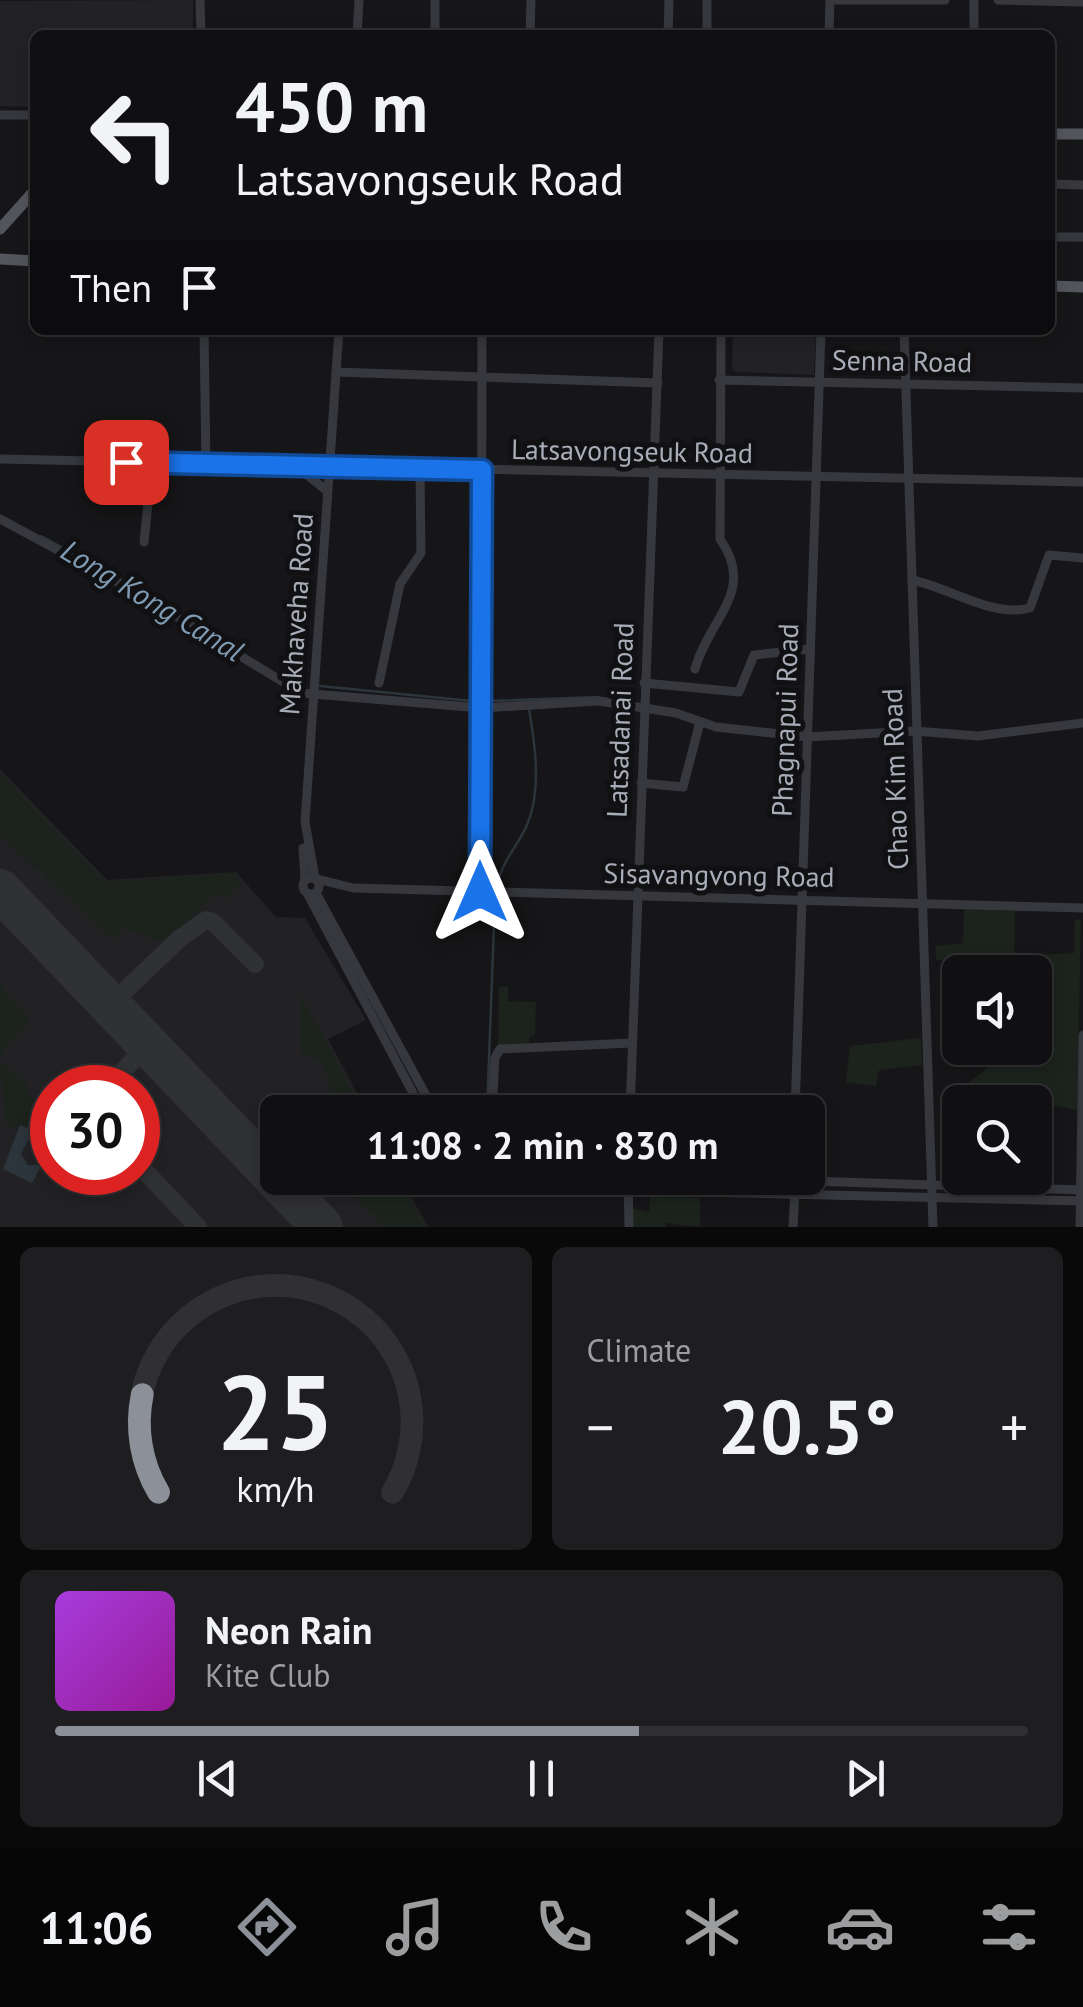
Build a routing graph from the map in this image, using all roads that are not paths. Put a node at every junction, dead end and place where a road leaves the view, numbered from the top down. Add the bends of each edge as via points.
1 (200, 0) edge
2 (359, 0) edge
3 (435, 0) edge
4 (531, 0) edge
5 (669, 0) edge
6 (707, 0) edge
7 (834, 0) edge
8 (945, 0) edge
9 (974, 0) edge
10 (998, 0) edge
11 (1083, 2) edge
12 (201, 30) edge
13 (357, 30) edge
14 (435, 30) edge
15 (530, 30) edge
16 (668, 30) edge
17 (708, 30) edge
18 (830, 30) edge
19 (974, 30) edge
20 (0, 114) edge
21 (30, 116) edge
22 (1055, 134) edge
23 (1083, 134) edge
24 (1055, 184) edge
25 (1083, 185) edge
26 (30, 195) edge
27 (0, 229) edge
28 (1055, 237) edge
29 (1083, 238) edge
30 (0, 259) edge
31 (30, 261) edge
32 (1055, 286) edge
33 (1083, 287) edge
34 (204, 335) edge
35 (339, 335) edge
36 (482, 335) edge
37 (659, 335) edge
38 (721, 335) edge
39 (821, 335) edge
40 (904, 335) edge
41 (336, 372) junction
42 (483, 374) junction
43 (720, 380) junction
44 (819, 382) junction
45 (658, 383) junction
46 (905, 383) junction
47 (1083, 388) edge
48 (0, 459) edge
49 (152, 463) junction
50 (206, 465) junction
51 (294, 468) junction
52 (328, 468) junction
53 (420, 470) junction
54 (482, 470) junction
55 (652, 472) junction
56 (718, 474) junction
57 (814, 479) junction
58 (909, 480) junction
59 (1083, 482) edge
60 (327, 491) junction
61 (0, 519) edge
62 (144, 542) dead end
63 (1083, 558) edge
64 (912, 580) junction
65 (810, 649) junction
66 (695, 669) dead end
67 (378, 683) dead end
68 (644, 683) junction
69 (312, 692) junction
70 (481, 708) junction
71 (643, 710) junction
72 (700, 722) junction
73 (1083, 722) edge
74 (915, 731) junction
75 (806, 737) junction
76 (640, 783) junction
77 (312, 879) junction
78 (353, 888) junction
79 (480, 892) junction
80 (313, 893) junction
81 (636, 896) junction
82 (801, 899) junction
83 (922, 903) junction
84 (1083, 908) edge
85 (1083, 1036) edge
86 (632, 1043) junction
87 (414, 1095) edge
88 (426, 1095) edge
89 (493, 1095) edge
90 (630, 1095) edge
91 (795, 1095) edge
92 (825, 1180) edge
93 (931, 1184) junction
94 (825, 1194) edge
95 (629, 1195) edge
96 (794, 1195) edge
97 (1081, 1195) edge
98 (932, 1196) junction
99 (630, 1227) edge
100 (793, 1227) edge
101 (933, 1227) edge
102 (1080, 1227) edge

1 - 12 street
2 - 13 street
3 - 14 street
4 - 15 street
5 - 16 street
6 - 17 street
7 - 8 street
7 - 18 street
9 - 19 street
10 - 11 street
20 - 21 street
22 - 23 main road
24 - 25 street
26 - 27 main road
28 - 29 street
30 - 31 main road
32 - 33 main road
34 - 50 street
35 - 41 street, Makhaveha Road
36 - 42 street
37 - 45 street, Latsadanai Road
38 - 43 street
39 - 44 street, Phagnapui Road
40 - 46 street, Chao Kim Road
41 - 42 street
41 - 52 street, Makhaveha Road
42 - 45 street
42 - 54 street
43 - 44 street, Senna Road
43 - 56 street
44 - 46 street, Senna Road
44 - 57 street, Phagnapui Road
45 - 55 street, Latsadanai Road
46 - 47 street, Senna Road
46 - 58 street, Chao Kim Road
48 - 49 street, Latsavongseuk Road
49 - 50 street, Latsavongseuk Road
49 - 62 street
50 - 51 street, Latsavongseuk Road
51 - 52 street, Latsavongseuk Road
51 - 60 street
52 - 53 street, Latsavongseuk Road
52 - 60 street, Makhaveha Road
53 - 54 street, Latsavongseuk Road
53 - 67 street via 421,553 400,584
54 - 55 street, Latsavongseuk Road
54 - 70 street
55 - 56 street, Latsavongseuk Road
55 - 68 street, Latsadanai Road
56 - 57 street, Latsavongseuk Road
56 - 66 street via 720,539 734,558 736,582
57 - 58 street, Latsavongseuk Road
57 - 65 street, Phagnapui Road
58 - 59 street, Latsavongseuk Road
58 - 64 street, Chao Kim Road
60 - 69 street, Makhaveha Road
61 - 69 street via 139,594 287,688
63 - 64 street via 1049,555 1030,608 1011,612
64 - 74 street, Chao Kim Road
65 - 68 street via 754,654 739,692
65 - 75 street, Phagnapui Road
68 - 71 street, Latsadanai Road
69 - 70 street
69 - 77 street, Makhaveha Road via 301,866
70 - 71 street via 599,701
70 - 79 street
71 - 72 street
71 - 76 street, Latsadanai Road
72 - 75 street
72 - 76 street via 684,787
73 - 74 street via 978,736
74 - 75 street
74 - 83 street, Chao Kim Road
75 - 82 street, Phagnapui Road
76 - 81 street, Latsadanai Road
77 - 78 street
77 - 80 street
77 - 80 street
78 - 79 street, Sisavangvong Road
78 - 80 street
79 - 81 street, Sisavangvong Road
80 - 87 street
80 - 88 street
81 - 82 street, Sisavangvong Road
81 - 86 street, Latsadanai Road
82 - 83 street, Sisavangvong Road
82 - 91 street, Phagnapui Road
83 - 84 street, Sisavangvong Road
83 - 93 street, Chao Kim Road
85 - 97 street
86 - 89 street via 500,1049
86 - 90 street, Latsadanai Road
92 - 93 street
93 - 97 street
93 - 98 street, Chao Kim Road
94 - 98 street
95 - 99 street
96 - 100 street
97 - 98 street
97 - 102 street
98 - 101 street, Chao Kim Road

